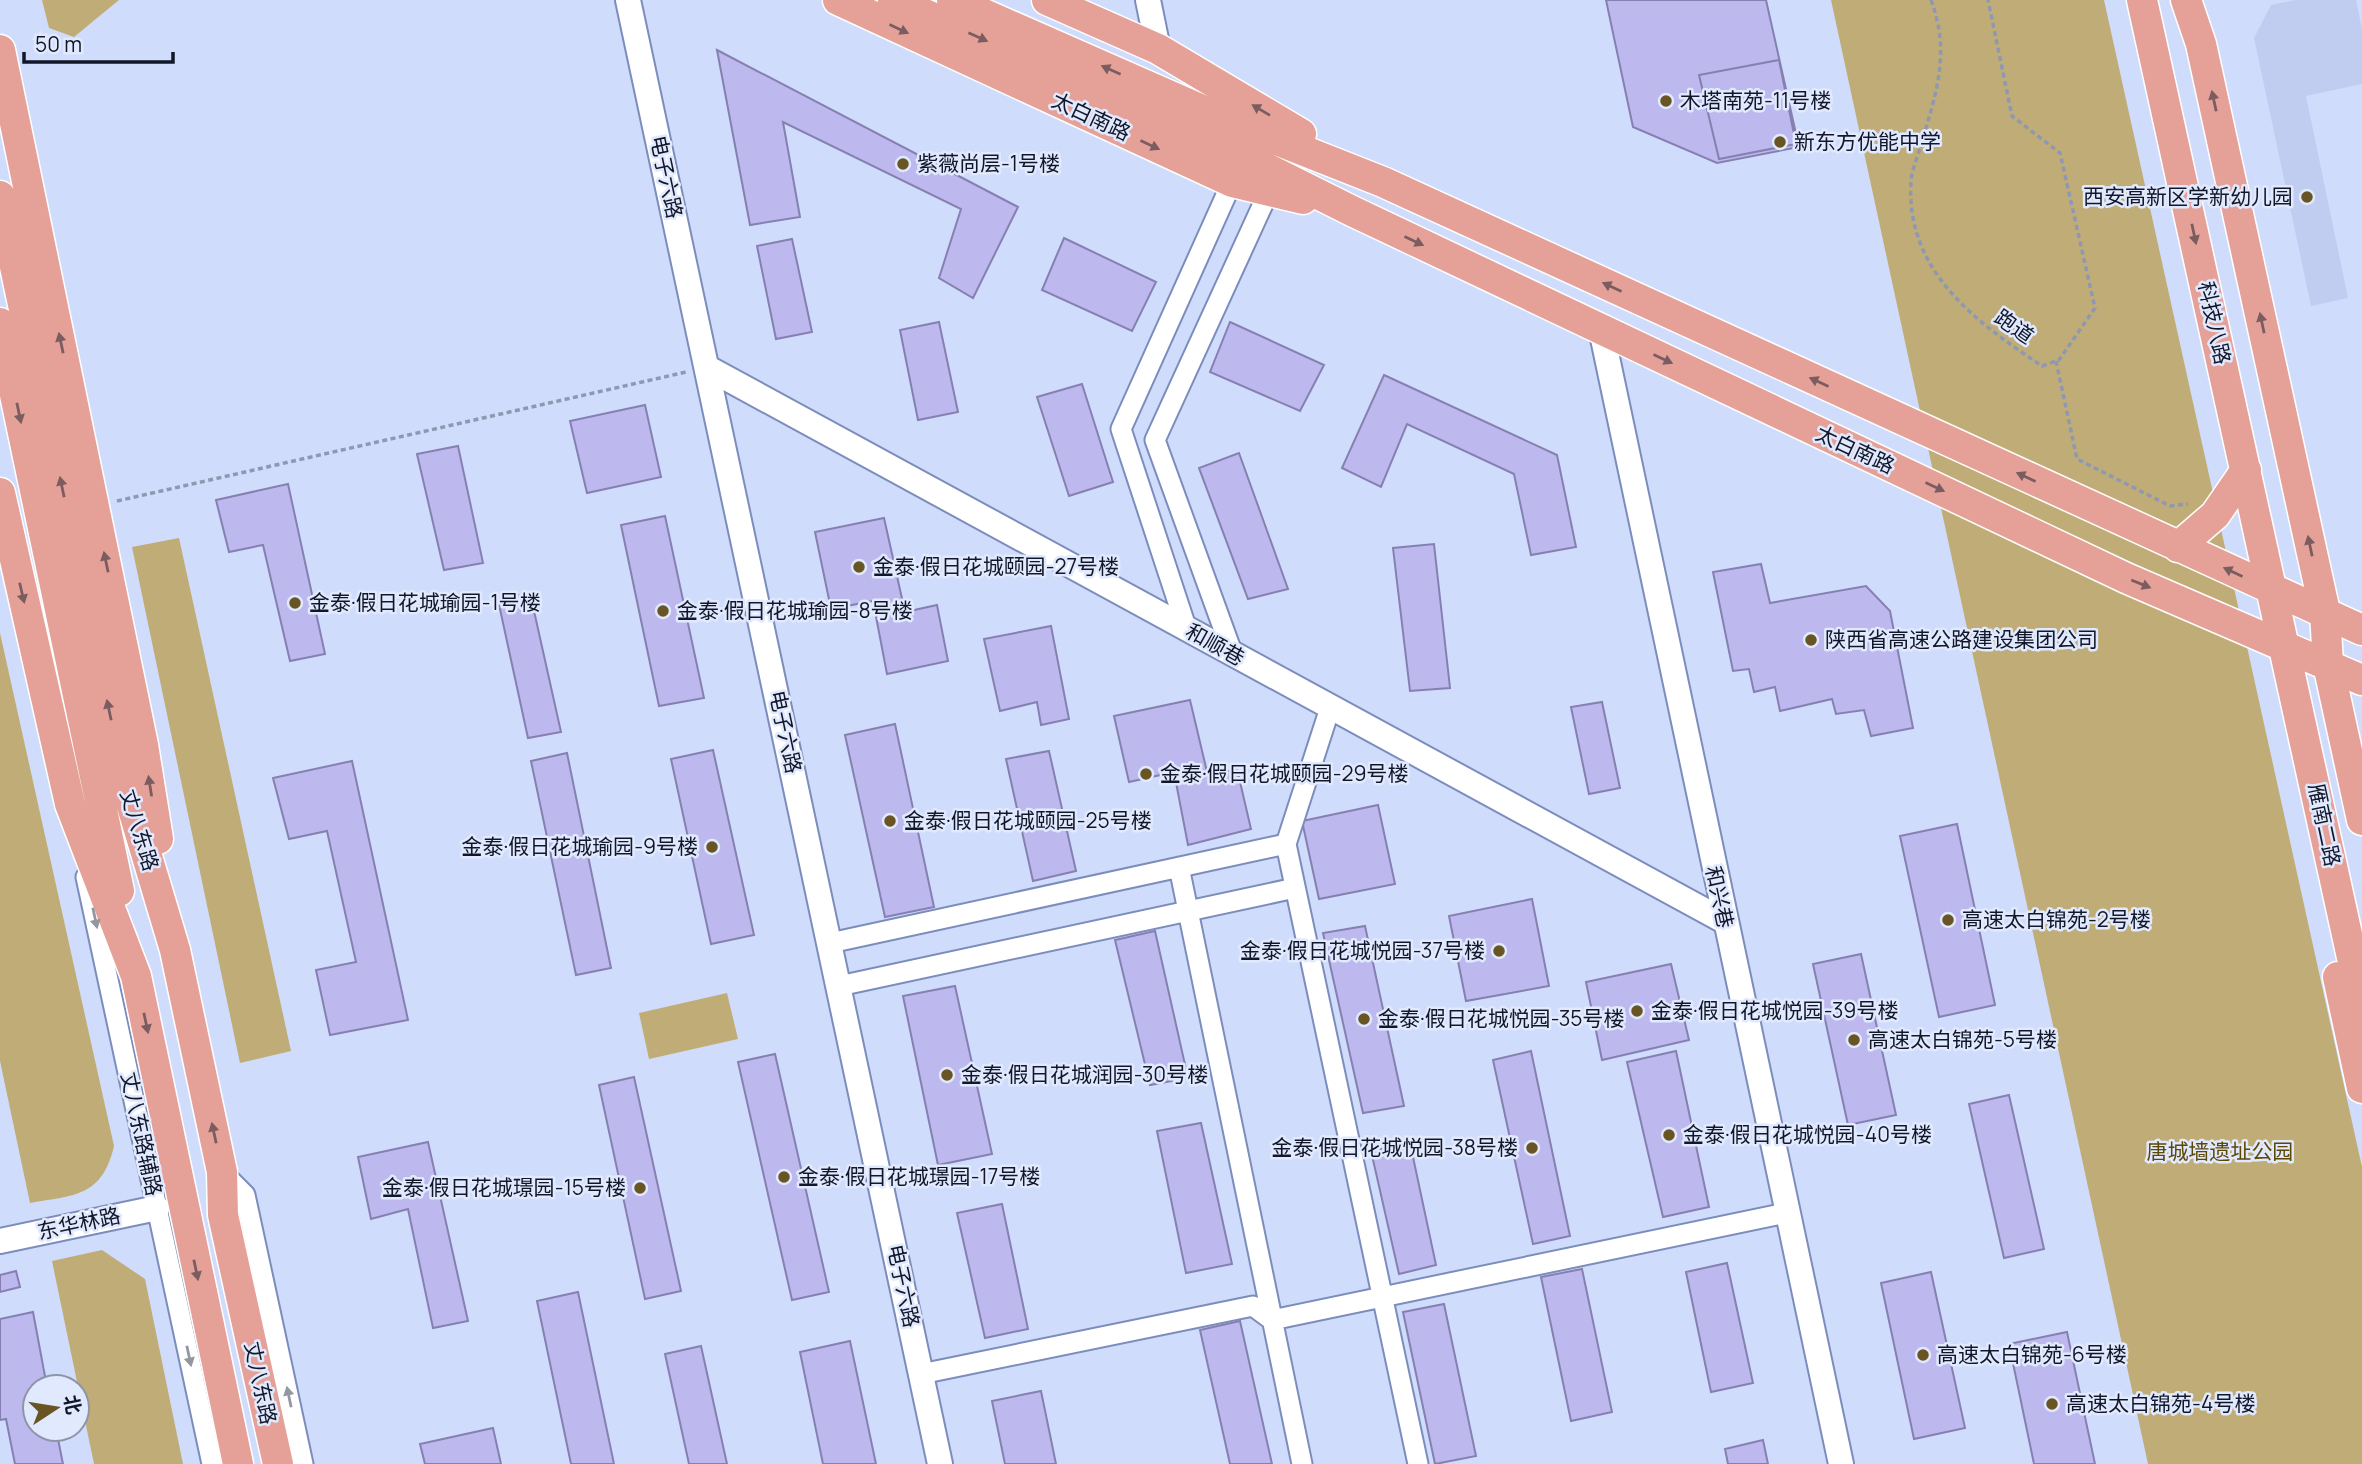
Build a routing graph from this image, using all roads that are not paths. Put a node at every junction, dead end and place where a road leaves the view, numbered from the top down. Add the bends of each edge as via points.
1 (628, 0) edge
2 (838, 0) edge
3 (893, 0) edge
4 (953, 0) edge
5 (1148, 0) edge
6 (2143, 0) edge
7 (2186, 0) edge
8 (1068, 3) edge
9 (1158, 49) junction
10 (0, 50) edge
11 (1213, 128) junction
12 (1232, 182) junction
13 (1383, 182) junction
14 (1269, 191) junction
15 (0, 196) edge
16 (1352, 211) junction
17 (0, 323) edge
18 (1601, 329) junction
19 (708, 368) junction
20 (2246, 470) junction
21 (0, 493) edge
22 (5, 540) edge
23 (2178, 547) junction
24 (2273, 591) junction
25 (2325, 612) junction
26 (1186, 630) junction
27 (2362, 630) edge
28 (1233, 655) junction
29 (2288, 658) junction
30 (2328, 664) junction
31 (2362, 680) edge
32 (2335, 695) junction
33 (1330, 708) junction
34 (2362, 727) edge
35 (110, 782) junction
36 (70, 804) junction
37 (2362, 820) edge
38 (1286, 844) junction
39 (1179, 867) junction
40 (1296, 888) junction
41 (1188, 911) junction
42 (1724, 921) junction
43 (830, 943) junction
44 (175, 950) junction
45 (136, 976) junction
46 (839, 986) junction
47 (2362, 1003) edge
48 (2362, 1088) edge
49 (222, 1172) junction
50 (157, 1208) junction
51 (1786, 1213) junction
52 (223, 1215) junction
53 (187, 1223) junction
54 (0, 1241) edge
55 (1381, 1297) junction
56 (1272, 1320) junction
57 (922, 1374) junction
58 (212, 1464) edge
59 (238, 1464) edge
60 (278, 1464) edge
61 (303, 1464) edge
62 (940, 1464) edge
63 (1302, 1464) edge
64 (1418, 1464) edge
65 (1841, 1464) edge

1 - 19 street, 电子六路
2 -> 12 main road, 太白南路
3 -> 11 main road, 太白南路
11 -> 4 main road, 太白南路
5 - 9 street
6 -> 20 main road, 科技八路
25 -> 7 main road via 2201,44
8 - 9 main road, 太白南路
13 -> 9 main road, 太白南路
44 -> 10 main road via 143,745
11 - 13 main road, 太白南路
11 - 16 main road, 太白南路
12 - 14 main road, 太白南路
12 - 26 street via 1121,429
23 -> 13 main road, 太白南路
14 - 16 main road, 太白南路
14 - 28 street via 1155,440
35 -> 15 main road, 丈八东路
16 -> 18 main road, 太白南路
17 -> 35 main road, 丈八东路
18 -> 29 main road, 太白南路
18 - 42 street, 和兴巷
19 - 26 street, 和顺巷
19 - 43 street, 电子六路
20 - 23 main road via 2215,515
20 - 24 main road, 科技八路
21 - 22 main road, 丈八东路
22 -> 36 main road, 丈八东路
24 -> 23 main road, 太白南路
24 - 25 main road, 太白南路
24 - 29 main road, 科技八路
25 - 27 main road, 太白南路
25 - 30 main road, 雁南二路
26 - 28 street, 和顺巷
28 - 33 street, 和顺巷
29 - 30 main road, 太白南路
29 - 47 main road, 雁南二路
29 - 48 main road via 2274,687
30 - 31 main road, 太白南路
30 - 32 main road, 雁南二路
32 - 34 main road
32 - 37 main road, 雁南二路
33 - 38 street
33 - 42 street, 和顺巷
35 - 44 main road, 丈八东路
35 - 45 main road, 丈八东路
36 - 45 main road, 丈八东路
36 -> 50 street, 丈八东路辅路
38 - 39 street
38 - 40 street
39 - 41 street
39 - 43 street
40 - 41 street
40 - 55 street
41 - 46 street
41 - 56 street
42 - 51 street, 和兴巷
43 - 46 street, 电子六路
49 -> 44 main road, 丈八东路
45 -> 53 main road, 丈八东路
46 - 57 street, 电子六路
49 - 52 main road, 丈八东路
61 -> 49 street via 245,1195
50 - 54 street, 东华林路
50 -> 58 street, 丈八东路辅路
51 - 55 street
51 - 65 street, 和兴巷
52 - 53 street
52 - 60 main road, 丈八东路
53 -> 59 main road, 丈八东路
55 - 56 street
55 - 64 street
56 - 57 street via 1253,1306
56 - 63 street
57 - 62 street, 电子六路

